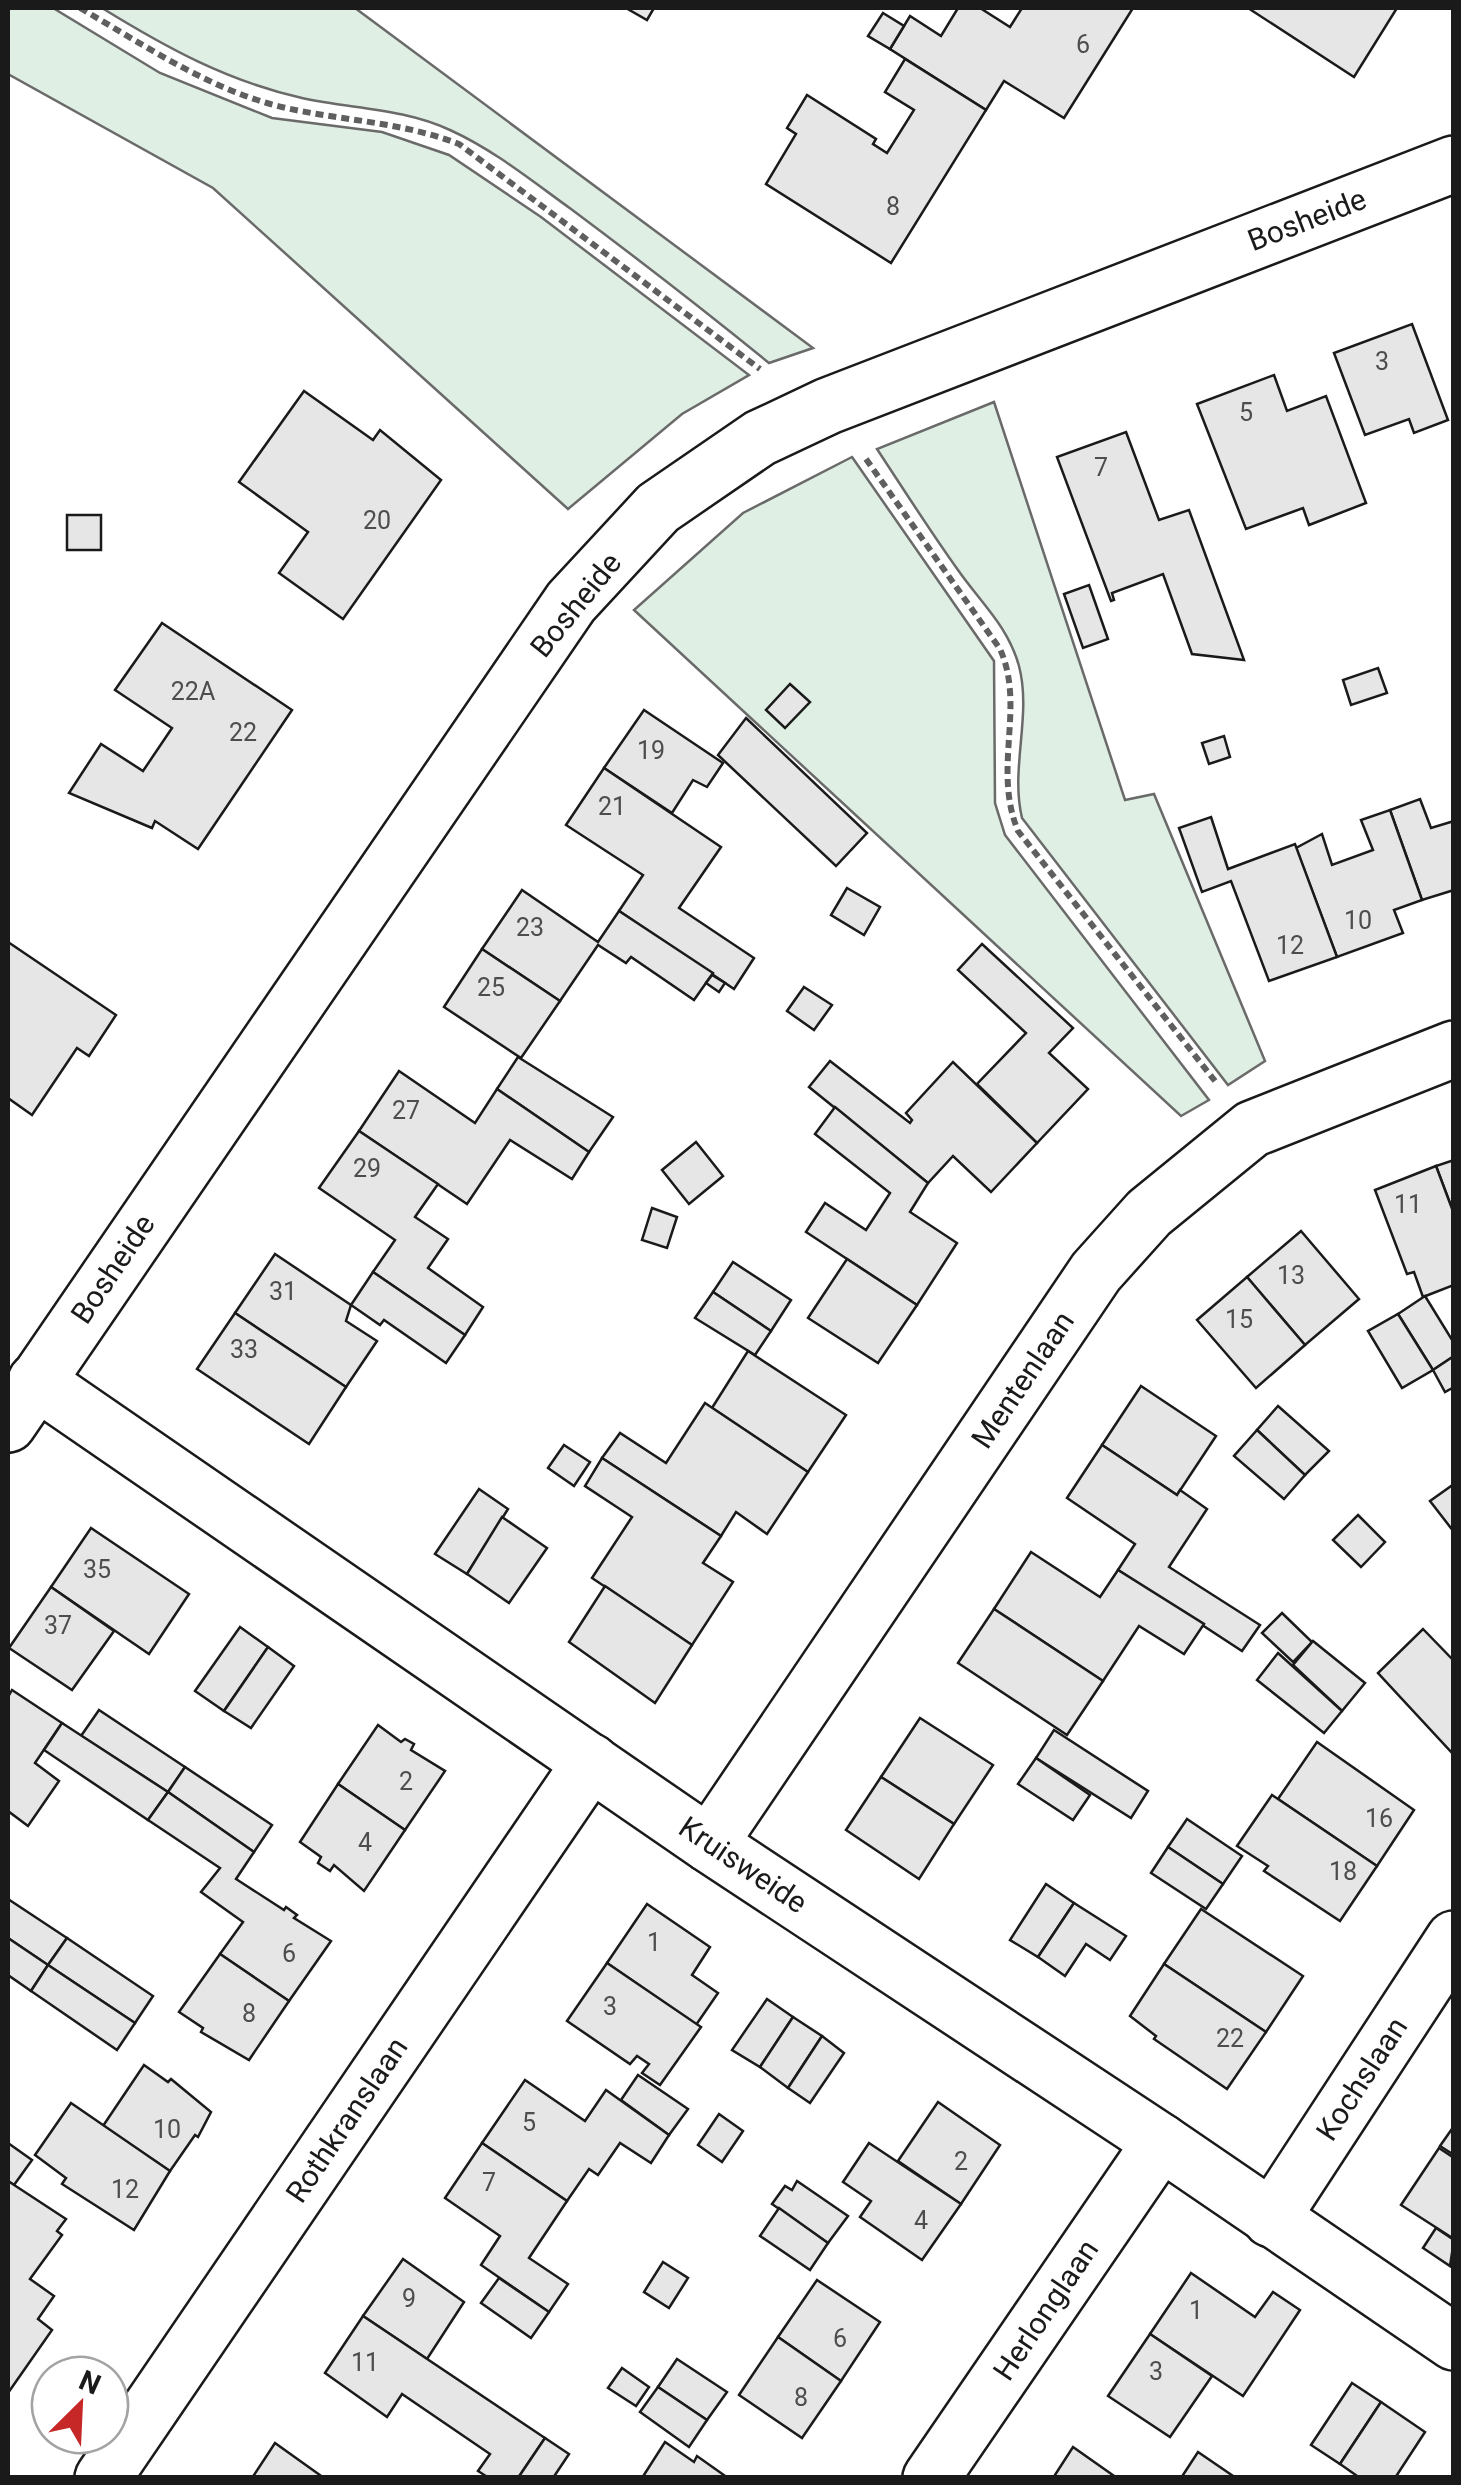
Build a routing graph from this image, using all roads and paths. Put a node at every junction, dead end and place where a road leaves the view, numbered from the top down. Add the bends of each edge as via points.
1 (1454, 164) edge
2 (1454, 1049) edge
3 (22, 1402) edge
4 (590, 1762) junction
5 (709, 1844) junction
6 (1454, 1939) edge
7 (1161, 2142) junction
8 (1271, 2218) junction
9 (1454, 2342) edge
10 (102, 2478) edge
11 (931, 2478) edge

1 - 3 street, Bosheide via 828,406 760,438 658,508 571,602
2 - 5 street, Mentenlaan via 1252,1129 1148,1213 1096,1272
3 - 4 street, Kruisweide
4 - 5 street, Kruisweide
4 - 10 street, Rothkranslaan
5 - 7 street, Kruisweide
6 - 8 street, Kochslaan
7 - 8 street, Kruisweide
7 - 11 street, Herlonglaan
8 - 9 street, Kruisweide

